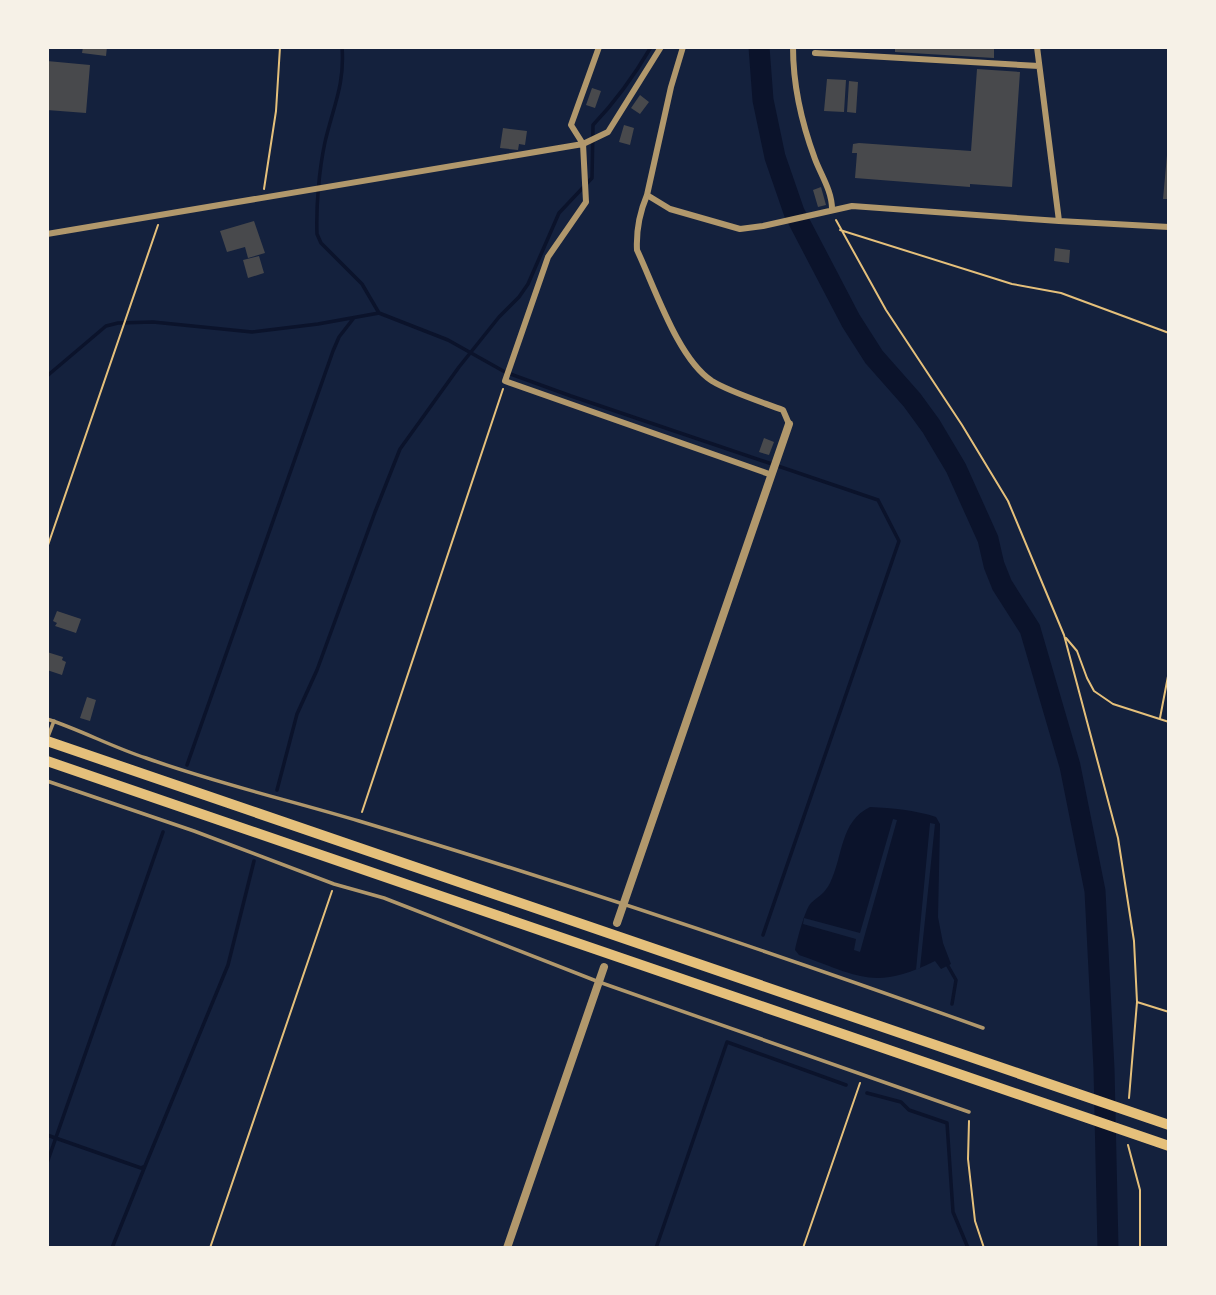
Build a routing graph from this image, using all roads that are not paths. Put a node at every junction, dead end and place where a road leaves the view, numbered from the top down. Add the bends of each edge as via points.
1 (599, 47) edge
2 (662, 47) edge
3 (683, 47) edge
4 (793, 47) edge
5 (1037, 47) edge
6 (815, 53) dead end
7 (1039, 66) junction
8 (585, 143) junction
9 (647, 195) junction
10 (832, 209) junction
11 (1059, 221) junction
12 (1169, 227) edge
13 (47, 234) edge
14 (789, 424) joint
15 (772, 475) junction
16 (47, 719) edge
17 (54, 721) junction
18 (47, 740) edge
19 (47, 761) edge
20 (47, 780) edge
21 (624, 905) junction
22 (617, 923) dead end
23 (604, 967) dead end
24 (598, 982) junction
25 (983, 1028) dead end
26 (968, 1112) road end
27 (1169, 1125) edge
28 (1169, 1146) edge
29 (507, 1248) edge

1 - 8 street via 571,125
2 - 8 street via 608,132
3 - 9 street
4 - 10 street via 801,113
5 - 7 street
6 - 7 street
7 - 11 street
8 - 13 street
8 - 15 street via 586,202 548,257 505,381
9 - 10 street via 670,209 740,229
9 - 14 street via 639,215 637,250 686,356 714,383 783,410
10 - 11 street via 852,206
11 - 12 street
14 - 15 street
15 - 21 street
16 - 17 lane
17 - 18 lane
17 - 21 lane via 144,758
18 - 27 highway
19 - 28 highway
20 - 24 lane via 384,898
21 - 22 street
21 - 25 lane
23 - 24 street
24 - 26 lane
24 - 29 street

